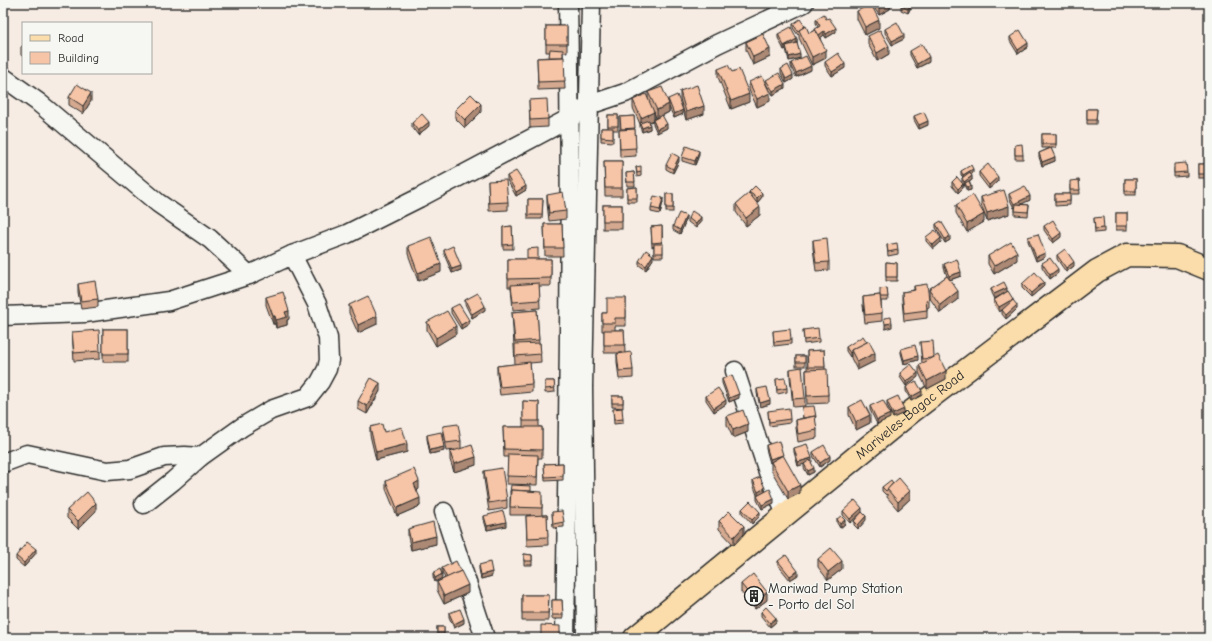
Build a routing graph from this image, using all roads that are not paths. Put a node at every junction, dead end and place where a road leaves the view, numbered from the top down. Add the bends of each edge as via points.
1 (568, 3) edge
2 (591, 3) edge
3 (804, 3) edge
4 (3, 77) edge
5 (589, 105) junction
6 (570, 118) junction
7 (292, 255) junction
8 (1209, 269) edge
9 (249, 275) junction
10 (3, 316) edge
11 (735, 371) dead end
12 (200, 457) junction
13 (3, 464) edge
14 (144, 504) dead end
15 (444, 512) dead end
16 (786, 514) junction
17 (485, 638) edge
18 (565, 638) edge
19 (586, 638) edge
20 (635, 638) edge

1 - 6 street
2 - 5 street
3 - 5 street via 717,44 625,93
4 - 9 street via 38,102 158,203 210,239
5 - 6 street
5 - 19 street via 583,387
6 - 7 street via 346,234
6 - 18 street
7 - 9 street
7 - 12 street via 317,304 328,338 327,369 308,397 271,410
8 - 16 main road, Mariveles-Bagac Road via 1177,256 1127,255 1097,272 911,412
9 - 10 street via 169,300 85,313
11 - 16 street via 769,475
12 - 13 street via 164,457 130,469 107,471 28,454
12 - 14 street
15 - 17 street
16 - 20 main road, Mariveles-Bagac Road

